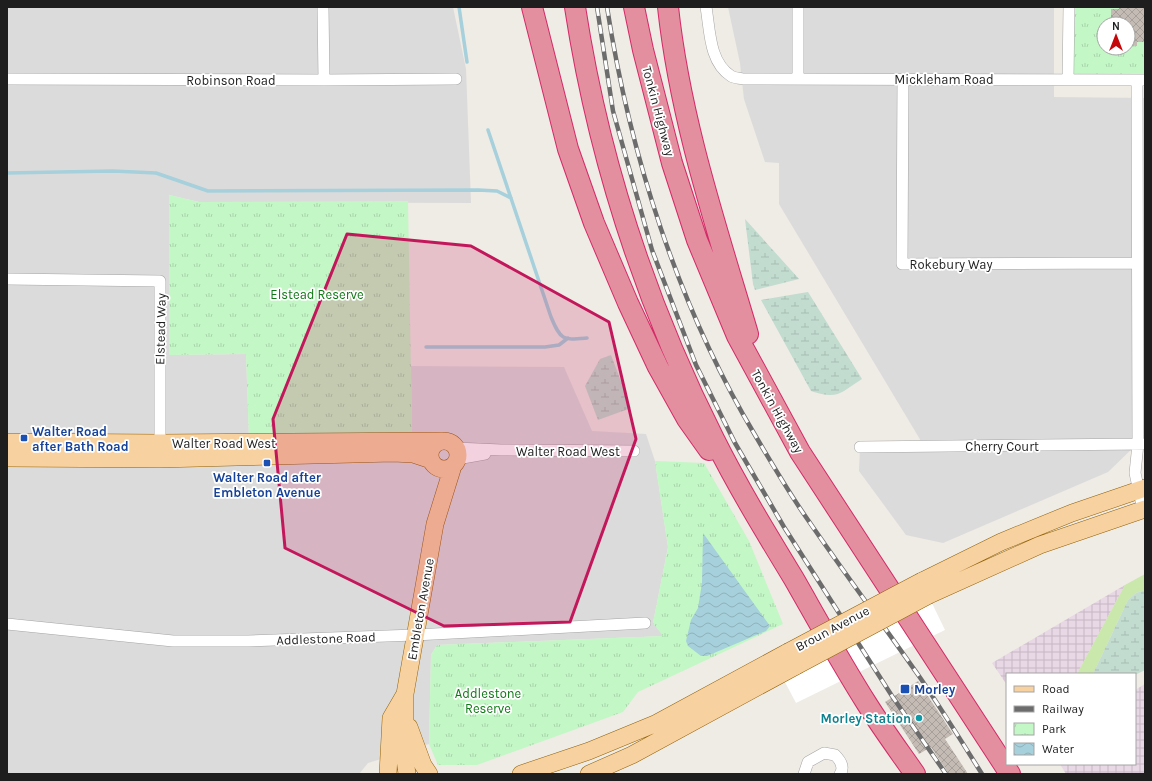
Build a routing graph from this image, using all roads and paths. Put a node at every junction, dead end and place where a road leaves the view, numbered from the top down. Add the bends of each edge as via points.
1 (324, 7) edge
2 (532, 7) edge
3 (575, 7) edge
4 (634, 7) edge
5 (668, 7) edge
6 (706, 7) edge
7 (798, 7) edge
8 (1069, 7) edge
9 (7, 79) edge
10 (456, 79) dead end
11 (798, 79) junction
12 (903, 79) junction
13 (324, 80) junction
14 (1068, 80) junction
15 (1141, 80) edge
16 (1137, 263) junction
17 (7, 279) edge
18 (764, 385) junction
19 (440, 441) junction
20 (7, 442) edge
21 (1141, 444) edge
22 (860, 447) dead end
23 (160, 451) junction
24 (634, 451) dead end
25 (455, 457) junction
26 (7, 458) edge
27 (1145, 459) edge
28 (433, 463) junction
29 (1141, 489) edge
30 (1144, 509) edge
31 (435, 524) junction
32 (773, 544) junction
33 (925, 588) junction
34 (645, 623) dead end
35 (7, 624) edge
36 (415, 635) junction
37 (792, 659) junction
38 (405, 694) junction
39 (406, 718) junction
40 (385, 771) edge
41 (407, 774) edge
42 (428, 774) edge
43 (521, 774) edge
44 (589, 774) edge
45 (804, 774) edge
46 (840, 774) edge
47 (915, 774) edge
48 (1010, 774) edge

1 - 13 street
2 - 32 highway via 568,148 594,223 628,303 658,367 688,419
3 - 32 highway via 601,135 623,213 663,328 696,402
4 - 18 highway, Tonkin Highway via 672,163 697,240 737,336
5 - 18 highway via 682,97 704,188
6 - 11 street, Mickleham Road via 714,54 719,64 732,76 743,79
7 - 11 street
8 - 14 street
9 - 13 street, Robinson Road
10 - 13 street, Robinson Road
11 - 12 street, Mickleham Road
12 - 14 street, Mickleham Road
12 - 16 street, Rokebury Way via 902,264
14 - 15 street, Mickleham Road
15 - 16 street
16 - 21 street
17 - 23 street, Elstead Way via 160,281
18 - 48 highway, Tonkin Highway via 800,452
19 - 23 main road, Walter Road West
19 - 25 main road via 451,443
19 - 28 main road via 430,451
20 - 23 main road, Walter Road West
21 - 22 street, Cherry Court
21 - 27 street
21 - 29 street via 1135,473
23 - 26 main road, Walter Road West
23 - 28 main road, Walter Road West via 393,453 413,454
24 - 25 street, Walter Road West via 501,450
25 - 28 main road via 444,469
25 - 31 main road, Embleton Avenue
28 - 31 main road, Embleton Avenue
29 - 30 street
29 - 33 main road, Broun Avenue via 1072,512 1001,542
30 - 33 main road, Broun Avenue
31 - 36 main road, Embleton Avenue
32 - 47 highway via 867,705
33 - 37 main road, Broun Avenue, bridge
34 - 36 street, Addlestone Road
35 - 36 street, Addlestone Road via 173,641
36 - 38 main road, Embleton Avenue
37 - 43 main road, Broun Avenue via 657,723 589,751
37 - 44 main road, Broun Avenue via 632,755
38 - 39 main road, Embleton Avenue
38 - 40 main road, Embleton Avenue via 391,718
39 - 41 main road, Embleton Avenue
39 - 42 main road
45 - 46 street via 808,762 824,753 835,755 839,759 842,765

